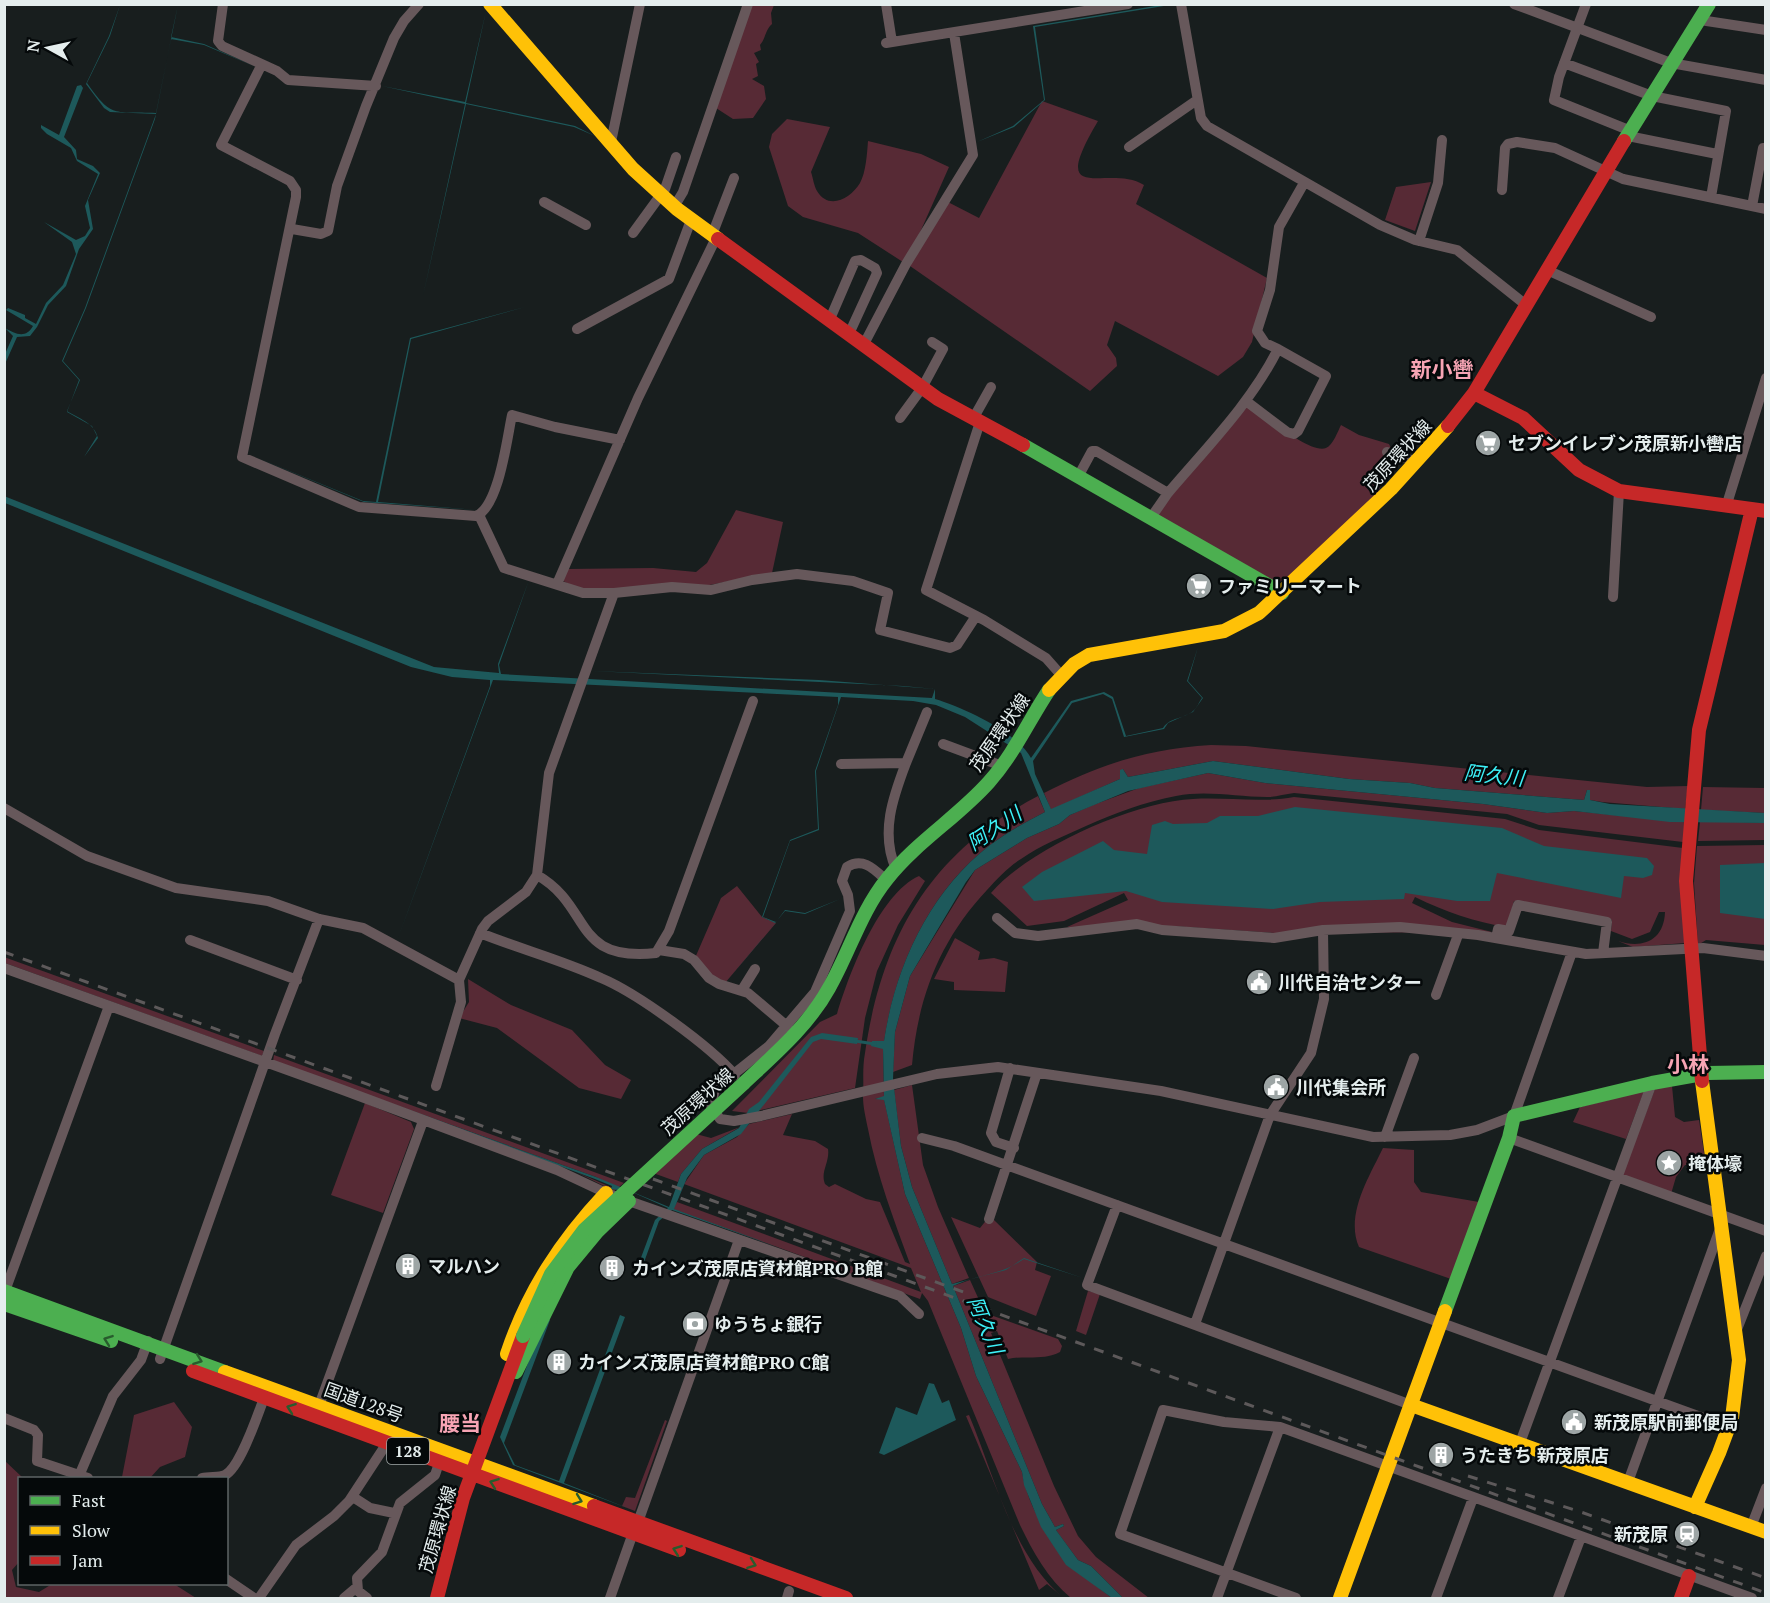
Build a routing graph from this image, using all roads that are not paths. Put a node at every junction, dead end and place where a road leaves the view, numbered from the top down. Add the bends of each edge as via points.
1 (223, 4) edge
2 (419, 4) edge
3 (490, 4) edge
4 (640, 4) edge
5 (748, 4) edge
6 (886, 4) edge
7 (1128, 4) edge
8 (1181, 4) edge
9 (1514, 4) edge
10 (1586, 4) edge
11 (1709, 4) edge
12 (1700, 20) junction
13 (1576, 27) junction
14 (1766, 30) edge
15 (954, 33) junction
16 (1564, 63) junction
17 (1671, 63) junction
18 (261, 66) junction
19 (1766, 80) edge
20 (376, 86) junction
21 (1652, 96) junction
22 (1197, 100) junction
23 (1629, 134) junction
24 (1442, 140) dead end
25 (611, 142) junction
26 (1129, 147) dead end
27 (1763, 148) dead end
28 (1717, 154) junction
29 (676, 157) dead end
30 (1605, 171) junction
31 (734, 178) dead end
32 (1304, 183) junction
33 (1503, 190) dead end
34 (660, 195) junction
35 (1711, 197) junction
36 (544, 202) dead end
37 (1752, 206) junction
38 (675, 208) junction
39 (1766, 209) edge
40 (690, 219) junction
41 (586, 225) dead end
42 (292, 229) junction
43 (633, 233) dead end
44 (714, 236) junction
45 (1419, 241) junction
46 (1547, 270) junction
47 (1526, 305) junction
48 (1651, 317) dead end
49 (830, 319) junction
50 (578, 329) dead end
51 (849, 333) junction
52 (932, 342) dead end
53 (864, 344) junction
54 (1278, 349) junction
55 (1766, 378) edge
56 (991, 387) dead end
57 (922, 388) junction
58 (1473, 393) junction
59 (1246, 400) junction
60 (900, 418) dead end
61 (976, 421) junction
62 (620, 440) junction
63 (1388, 452) dead end
64 (1418, 462) junction
65 (1079, 475) junction
66 (1618, 490) junction
67 (1168, 493) junction
68 (1726, 507) junction
69 (1759, 510) edge
70 (480, 515) junction
71 (1150, 519) junction
72 (557, 584) junction
73 (614, 593) junction
74 (1282, 593) junction
75 (1613, 597) dead end
76 (976, 616) junction
77 (1061, 675) junction
78 (753, 701) dead end
79 (927, 712) dead end
80 (943, 744) dead end
81 (906, 763) junction
82 (841, 764) dead end
83 (1002, 766) junction
84 (4, 808) edge
85 (896, 869) junction
86 (537, 875) junction
87 (886, 880) junction
88 (997, 918) dead end
89 (319, 919) junction
90 (1323, 930) junction
91 (480, 933) junction
92 (1458, 935) junction
93 (1496, 938) junction
94 (190, 940) dead end
95 (1690, 948) junction
96 (659, 950) junction
97 (1572, 952) junction
98 (1603, 953) junction
99 (1766, 956) edge
100 (4, 968) edge
101 (755, 969) dead end
102 (297, 980) junction
103 (459, 980) junction
104 (742, 990) junction
105 (1436, 995) dead end
106 (109, 1006) junction
107 (788, 1027) junction
108 (1414, 1058) dead end
109 (266, 1063) junction
110 (1010, 1068) junction
111 (1766, 1072) edge
112 (1037, 1073) junction
113 (1701, 1074) junction
114 (739, 1079) junction
115 (1652, 1083) junction
116 (436, 1086) dead end
117 (1270, 1115) junction
118 (1514, 1116) junction
119 (423, 1121) junction
120 (1385, 1137) junction
121 (922, 1138) dead end
122 (1509, 1138) junction
123 (1014, 1148) junction
124 (1008, 1166) junction
125 (1616, 1177) junction
126 (606, 1193) junction
127 (629, 1201) junction
128 (1117, 1205) junction
129 (989, 1219) dead end
130 (1721, 1220) junction
131 (1766, 1231) edge
132 (739, 1240) junction
133 (1223, 1244) junction
134 (1766, 1256) edge
135 (5, 1295) edge
136 (919, 1314) dead end
137 (1195, 1324) junction
138 (1441, 1324) junction
139 (1737, 1332) junction
140 (146, 1347) junction
141 (162, 1353) junction
142 (1549, 1363) junction
143 (502, 1389) junction
144 (264, 1398) junction
145 (1657, 1402) junction
146 (1412, 1405) junction
147 (317, 1411) junction
148 (4, 1418) edge
149 (1280, 1427) junction
150 (1731, 1428) junction
151 (387, 1443) junction
152 (1520, 1443) junction
153 (439, 1463) junction
154 (1388, 1468) junction
155 (474, 1469) junction
156 (84, 1477) edge
157 (223, 1477) edge
158 (1628, 1482) junction
159 (1766, 1488) edge
160 (353, 1497) junction
161 (1473, 1498) junction
162 (1695, 1507) junction
163 (394, 1513) junction
164 (1751, 1527) junction
165 (635, 1528) junction
166 (1766, 1532) edge
167 (1581, 1537) junction
168 (1226, 1573) junction
169 (1689, 1576) junction
170 (228, 1580) edge
171 (357, 1587) junction
172 (788, 1595) edge
173 (254, 1599) edge
174 (259, 1599) edge
175 (344, 1599) edge
176 (367, 1599) edge
177 (437, 1599) edge
178 (610, 1599) edge
179 (810, 1599) edge
180 (846, 1599) edge
181 (1217, 1599) edge
182 (1296, 1599) edge
183 (1340, 1599) edge
184 (1436, 1599) edge
185 (1558, 1599) edge
186 (1681, 1599) edge
187 (1752, 1599) edge

1 - 18 street via 218,43
2 - 20 street via 394,38
3 - 25 main road
4 - 25 street
5 - 38 street
6 - 15 street via 889,43
7 - 15 street
8 - 22 street
9 - 13 street
10 - 13 street
11 - 12 main road, 茂原環状線
12 - 14 street
12 - 17 main road, 茂原環状線
13 - 16 street
13 - 17 street
15 - 53 street via 974,155 906,264
16 - 21 street
16 - 23 street via 1554,100
17 - 19 street
17 - 21 main road, 茂原環状線
18 - 20 street via 290,81
18 - 42 street via 221,145 293,184 296,197
20 - 42 street via 343,168 328,231 321,234
21 - 23 main road, 茂原環状線
21 - 28 street via 1726,111
22 - 26 street
22 - 32 street via 1207,126
23 - 28 street
23 - 30 main road, 茂原環状線
24 - 45 street via 1438,183
25 - 34 main road
27 - 37 street
28 - 35 street
29 - 34 street
30 - 33 street via 1555,148 1512,142 1505,148
30 - 35 street via 1623,179
30 - 46 main road, 茂原環状線
31 - 44 street
32 - 45 street via 1380,225
32 - 54 street via 1279,227 1270,290 1257,332 1265,343
34 - 38 main road
34 - 43 street
35 - 37 street
36 - 41 street
37 - 39 street
38 - 40 main road
40 - 44 main road
40 - 50 street via 669,279
42 - 70 street via 243,457 358,507
44 - 49 main road
44 - 62 street
45 - 47 street via 1457,250
46 - 47 main road, 茂原環状線
46 - 48 street
47 - 58 main road, 茂原環状線
49 - 51 main road
49 - 51 street via 855,261 875,268
51 - 53 main road
52 - 57 street via 943,349
53 - 57 main road
54 - 59 street
54 - 59 street via 1326,376 1303,423 1296,433 1290,433
55 - 68 street
56 - 61 street
57 - 60 street
57 - 61 main road
58 - 64 main road, 茂原環状線
58 - 66 main road via 1523,418 1579,470
59 - 67 street
61 - 65 main road
61 - 76 street via 926,590
62 - 70 street via 512,415 497,485
62 - 72 street
63 - 64 street
64 - 74 main road, 茂原環状線
65 - 67 street via 1092,451 1096,451
65 - 71 main road
66 - 68 main road
66 - 75 street
67 - 71 street
68 - 69 main road
69 - 95 main road via 1705,703 1688,842
70 - 72 street via 504,568
71 - 74 main road
72 - 73 street via 589,595
73 - 76 street via 672,587 711,590 797,574 853,581 888,593 880,630 950,648 957,645
73 - 86 street via 549,773
74 - 77 main road, 茂原環状線 via 1259,613 1224,631 1089,655 1073,662
76 - 77 street via 1046,658
77 - 83 main road, 茂原環状線
78 - 96 street
79 - 81 street
80 - 83 street
81 - 82 street
81 - 85 street via 888,816
83 - 85 main road, 茂原環状線
84 - 89 street via 79,852 169,886 268,901
85 - 87 main road, 茂原環状線
86 - 91 street via 525,892 488,921
86 - 96 street via 553,886 596,943 627,955
87 - 107 street via 866,864 859,862 847,867 842,881 850,902 847,919 814,992
87 - 114 main road, 茂原環状線 via 818,1007 793,1038
88 - 90 street via 1015,933 1038,936 1137,924 1162,930 1274,938
89 - 102 street
89 - 103 street via 367,930
90 - 92 street via 1400,927
90 - 117 street via 1324,999 1317,1035 1311,1053
91 - 103 street
91 - 114 street via 603,978 720,1058
92 - 93 street
92 - 105 street
93 - 97 street
93 - 98 street via 1498,929 1509,931 1518,905 1607,922
94 - 102 street
95 - 98 street
95 - 99 street
95 - 113 main road
96 - 104 street via 684,954 709,978
97 - 98 street
97 - 118 street
100 - 106 street
101 - 104 street
102 - 109 street
103 - 116 street via 461,1002
104 - 107 street
106 - 109 street
106 - 135 street
107 - 114 street
108 - 120 street
109 - 119 street
109 - 141 street
110 - 112 street
110 - 114 street via 912,1080 727,1121 716,1116 710,1100 715,1089
110 - 123 street via 991,1133 996,1142
111 - 113 main road
112 - 117 street via 1161,1091
112 - 123 street
113 - 115 main road
113 - 130 main road
114 - 143 main road, 茂原環状線, bridge via 584,1230 551,1274
115 - 118 main road
115 - 125 street
117 - 120 street via 1357,1135
117 - 133 street
118 - 120 street via 1450,1135
118 - 122 main road
119 - 126 street via 557,1170
119 - 147 street
121 - 124 street
122 - 125 street
122 - 138 main road
123 - 124 street
124 - 128 street
124 - 129 street
125 - 130 street
125 - 142 street
126 - 127 street
126 - 143 main road via 570,1230 534,1284 514,1331
127 - 132 street
127 - 143 main road via 578,1253 554,1290 520,1366
128 - 133 street
128 - 137 street via 1087,1285
130 - 131 street
130 - 139 main road
130 - 145 street
132 - 136 street via 900,1296
132 - 165 street
133 - 137 street
133 - 138 street
134 - 139 street
135 - 140 main road, 国道128号 / 128
137 - 146 street
138 - 142 street
138 - 146 main road
139 - 150 main road via 1739,1377
140 - 141 main road, 国道128号 / 128
140 - 156 street via 113,1396
141 - 144 main road, 国道128号 / 128
141 -> 147 main road, 国道128号 / 128
142 - 145 street
142 - 152 street
143 - 155 main road, 茂原環状線
147 -> 144 main road, 国道128号 / 128
144 - 157 street via 238,1461
145 - 150 street
145 - 158 street
146 - 152 main road
146 - 154 main road
147 - 151 main road, 国道128号 / 128
147 - 155 main road, 国道128号 / 128
148 - 156 street via 38,1435 37,1461
149 - 154 street
149 - 168 street
149 - 168 street via 1224,1422 1163,1410 1120,1534
150 - 162 main road
151 - 153 main road, 国道128号 / 128
151 - 160 street
152 - 158 main road
153 - 155 main road, 国道128号 / 128
153 - 163 street via 435,1475 407,1495
154 - 161 street
154 - 183 main road
155 - 165 main road, 国道128号 / 128
155 - 177 main road, 茂原環状線
158 - 162 main road
159 - 164 street
160 - 163 street via 370,1508
160 - 174 street via 296,1545
161 - 167 street
161 - 184 street
162 - 164 main road
163 - 171 street via 382,1552 357,1578
164 - 166 main road
172 -> 165 main road, 国道128号 / 128
165 - 178 street
165 -> 180 main road, 国道128号 / 128
167 - 169 street
167 - 185 street
168 - 181 street
168 - 182 street
169 - 186 main road
169 - 187 street
170 - 173 street
171 - 175 street
171 - 176 street
172 - 179 main road, 国道128号 / 128

